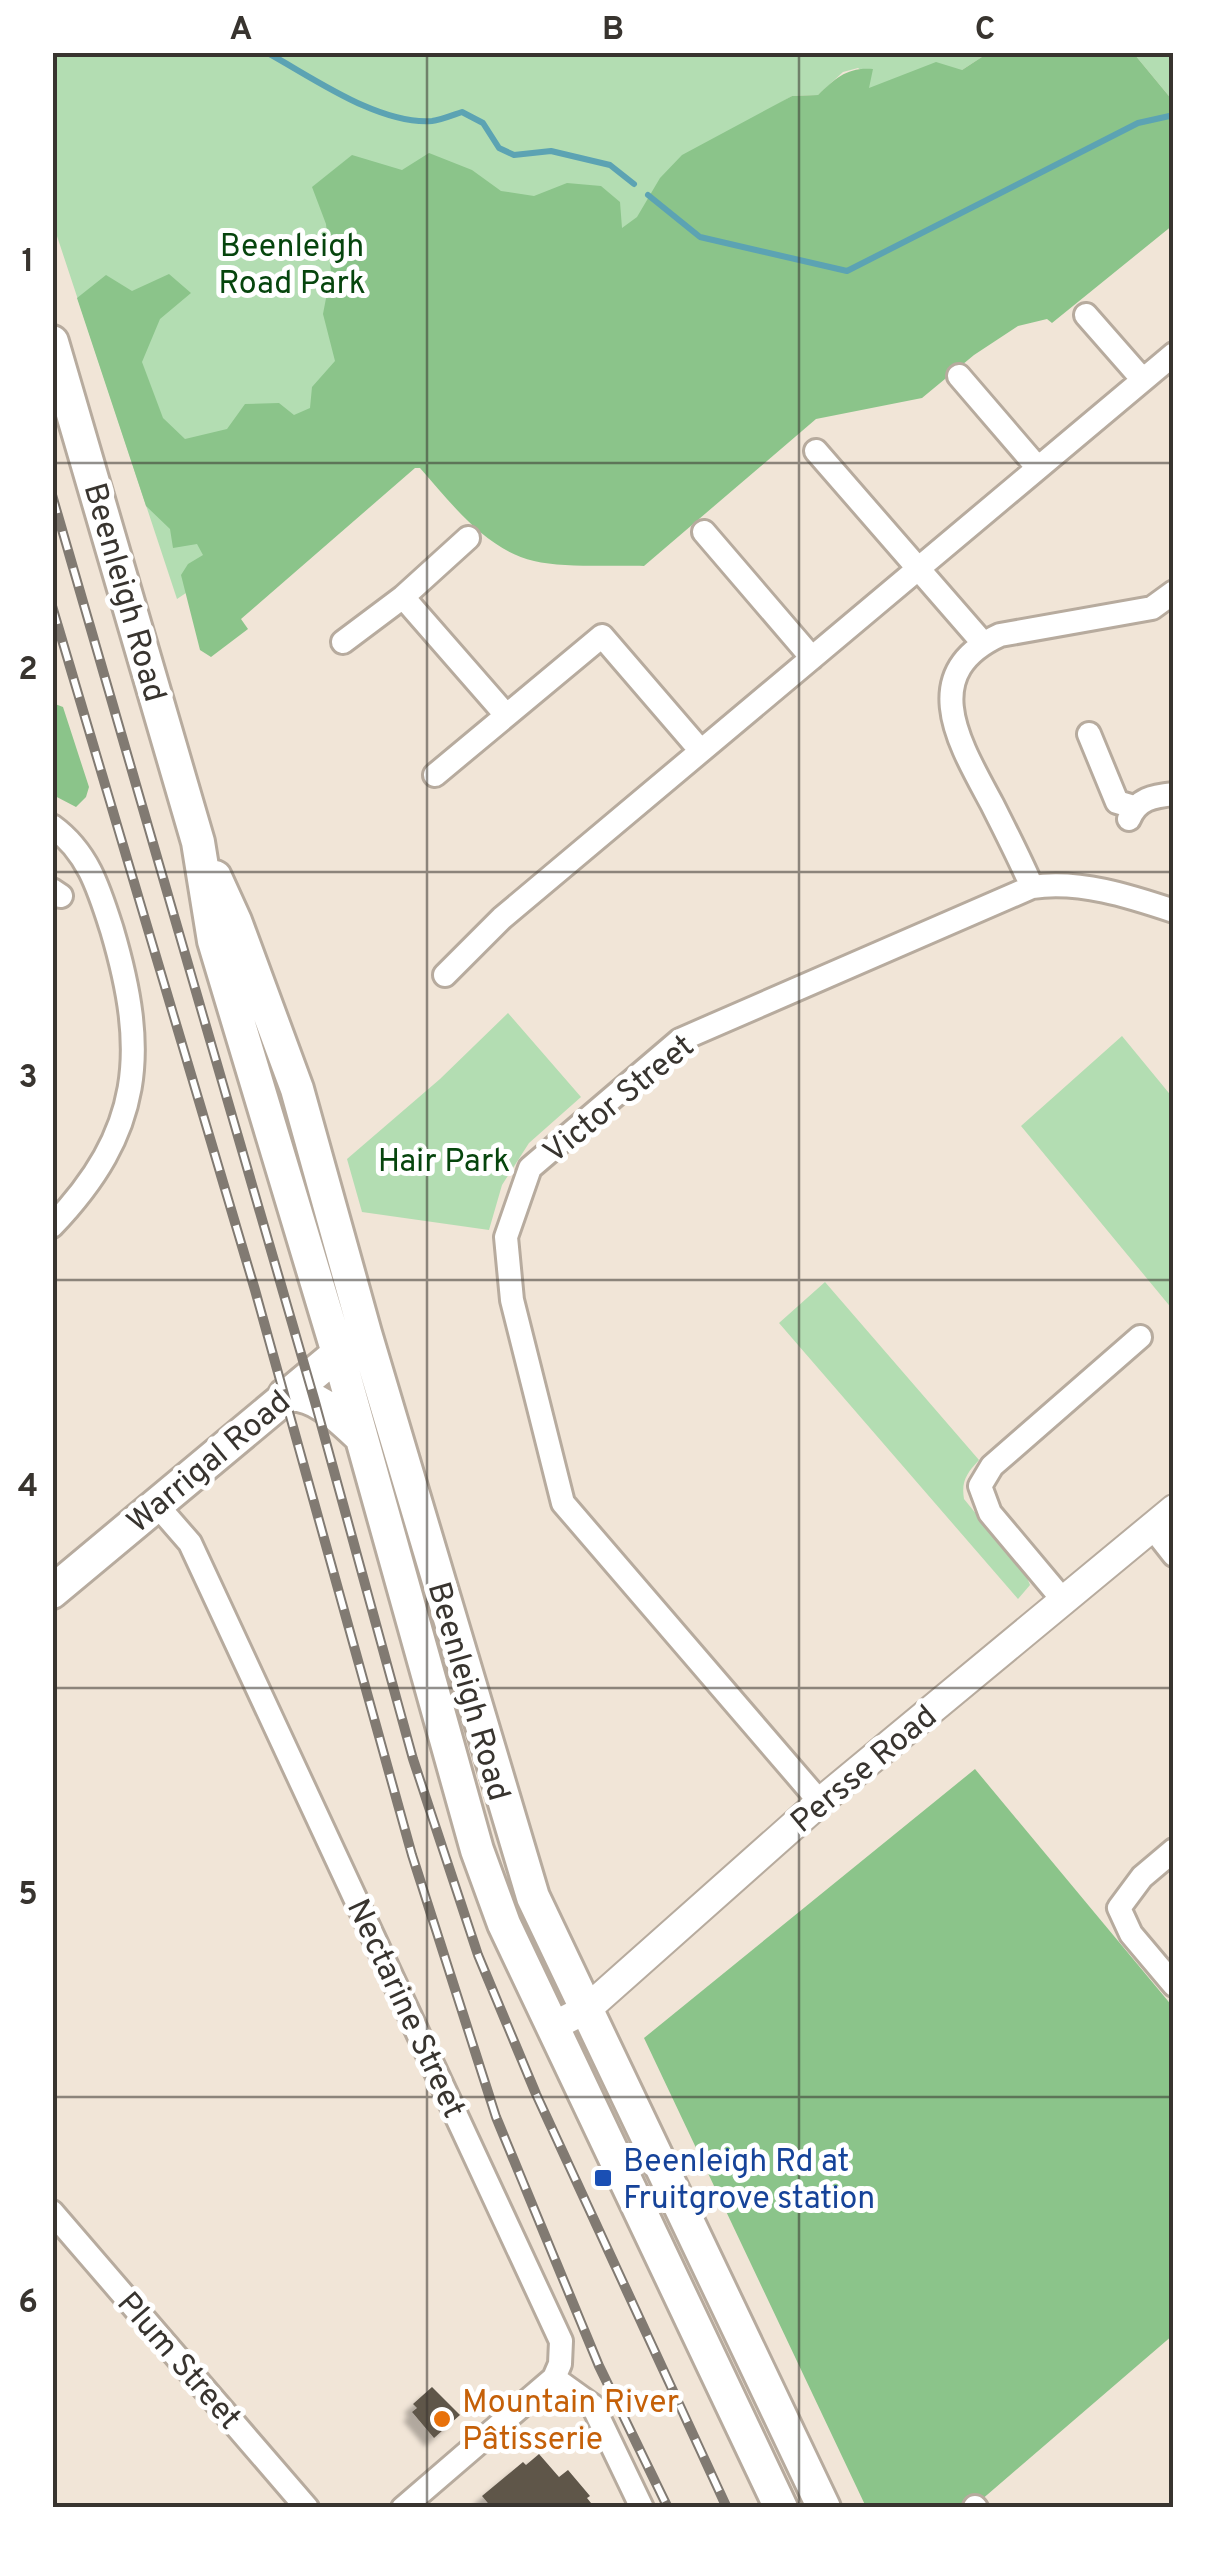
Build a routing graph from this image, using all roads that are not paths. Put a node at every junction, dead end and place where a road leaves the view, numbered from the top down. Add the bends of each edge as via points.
1 (1086, 315) dead end
2 (52, 342) edge
3 (1174, 354) edge
4 (960, 376) dead end
5 (1142, 380) junction
6 (816, 451) dead end
7 (1038, 468) junction
8 (704, 532) dead end
9 (468, 538) dead end
10 (918, 569) junction
11 (1174, 592) edge
12 (403, 597) junction
13 (343, 642) dead end
14 (982, 643) junction
15 (812, 658) junction
16 (506, 715) junction
17 (1089, 734) dead end
18 (701, 750) junction
19 (435, 774) dead end
20 (1174, 794) edge
21 (52, 826) edge
22 (198, 842) junction
23 (1032, 888) junction
24 (1174, 910) edge
25 (445, 975) dead end
26 (52, 1226) edge
27 (365, 1332) junction
28 (1140, 1337) dead end
29 (338, 1353) junction
30 (285, 1395) junction
31 (360, 1436) junction
32 (156, 1504) junction
33 (1174, 1508) edge
34 (1152, 1527) junction
35 (1174, 1555) edge
36 (52, 1592) edge
37 (1064, 1600) junction
38 (820, 1802) junction
39 (1174, 1850) edge
40 (1174, 1985) edge
41 (586, 2009) junction
42 (553, 2026) junction
43 (52, 2212) edge
44 (554, 2378) junction
45 (307, 2508) edge
46 (403, 2508) edge
47 (642, 2508) edge
48 (781, 2508) edge
49 (824, 2508) edge

1 - 5 street
2 - 22 main road, Beenleigh Road
3 - 5 street
4 - 7 street
5 - 7 street
6 - 10 street
7 - 10 street
8 - 15 street
9 - 12 street
10 - 14 street
10 - 15 street
11 - 14 street via 1152,608
12 - 13 street
12 - 16 street
14 - 23 street via 957,671 950,704 956,738
15 - 18 street
16 - 18 street via 602,636
16 - 19 street
17 - 20 street via 1117,802 1131,813 1152,796
18 - 25 street via 463,945
21 - 26 street via 80,851 98,886 134,1029 128,1102 104,1162
22 - 27 main road, Beenleigh Road via 235,921 297,1090
22 - 29 main road, Beenleigh Road via 214,942
23 - 24 street, Victor Street via 1084,888
23 - 38 street, Victor Street via 680,1040 530,1168 506,1236 512,1300 563,1503
27 - 29 main road, Warrigal Road
27 - 41 main road, Beenleigh Road via 527,1879
28 - 37 street via 992,1466 980,1486 990,1513
29 - 30 main road, Warrigal Road
29 - 31 main road, Beenleigh Road
30 - 31 main road via 299,1393
30 - 32 main road, Warrigal Road
31 - 42 main road, Beenleigh Road via 477,1850
32 - 36 main road, Warrigal Road
32 - 44 street, Nectarine Street via 190,1543 499,2204 560,2341
33 - 34 street, Persse Road
34 - 35 street
34 - 37 street, Persse Road
37 - 38 street, Persse Road
38 - 41 street, Persse Road
39 - 40 street via 1119,1908 1130,1934
41 - 42 street, Persse Road
41 - 49 main road, Beenleigh Road
42 - 48 main road, Beenleigh Road
43 - 45 street, Plum Street
44 - 46 street
44 - 47 street via 593,2406

